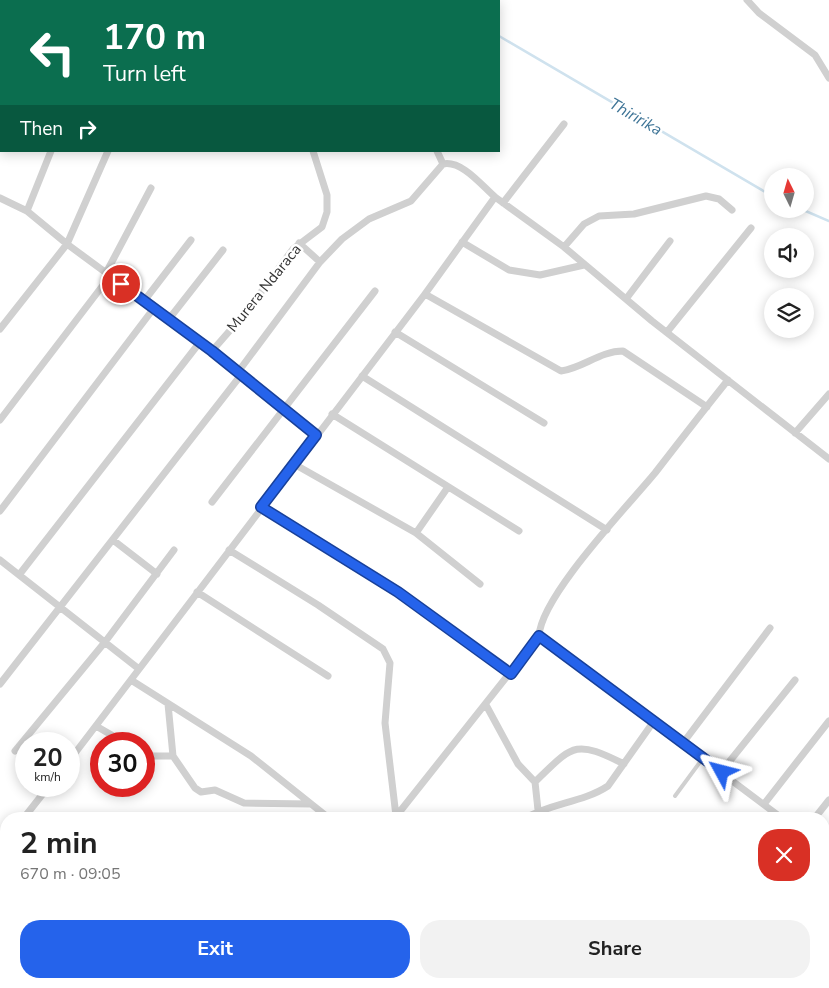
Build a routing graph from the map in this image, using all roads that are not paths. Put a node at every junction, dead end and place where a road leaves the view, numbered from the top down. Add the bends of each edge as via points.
1 (748, 0) edge
2 (829, 78) edge
3 (564, 124) dead end
4 (51, 152) edge
5 (108, 152) edge
6 (313, 152) edge
7 (438, 152) edge
8 (443, 164) junction
9 (151, 188) dead end
10 (496, 197) junction
11 (0, 198) edge
12 (503, 203) junction
13 (732, 210) dead end
14 (27, 211) junction
15 (751, 228) dead end
16 (191, 240) dead end
17 (670, 241) dead end
18 (462, 242) junction
19 (67, 244) junction
20 (299, 244) junction
21 (564, 247) junction
22 (224, 250) dead end
23 (320, 262) junction
24 (584, 265) junction
25 (108, 274) junction
26 (374, 291) dead end
27 (425, 294) junction
28 (626, 299) junction
29 (144, 301) junction
30 (154, 308) junction
31 (169, 319) junction
32 (0, 328) edge
33 (395, 332) junction
34 (667, 332) junction
35 (200, 342) junction
36 (212, 351) junction
37 (239, 373) junction
38 (362, 376) junction
39 (728, 380) junction
40 (829, 394) edge
41 (707, 407) junction
42 (283, 408) junction
43 (332, 414) junction
44 (0, 420) edge
45 (544, 423) dead end
46 (795, 433) junction
47 (316, 435) junction
48 (829, 459) edge
49 (294, 464) junction
50 (448, 487) junction
51 (212, 502) dead end
52 (261, 507) junction
53 (0, 511) edge
54 (607, 530) junction
55 (519, 531) dead end
56 (416, 533) junction
57 (113, 540) junction
58 (174, 550) dead end
59 (229, 550) junction
60 (0, 560) edge
61 (158, 574) junction
62 (19, 575) junction
63 (480, 584) dead end
64 (197, 592) junction
65 (61, 608) junction
66 (770, 628) dead end
67 (539, 636) junction
68 (105, 642) junction
69 (139, 669) junction
70 (511, 674) junction
71 (328, 676) dead end
72 (131, 680) junction
73 (795, 680) dead end
74 (0, 684) edge
75 (168, 704) junction
76 (486, 705) junction
77 (654, 721) junction
78 (829, 721) edge
79 (96, 726) junction
80 (31, 732) edge
81 (106, 732) edge
82 (683, 743) junction
83 (80, 747) edge
84 (155, 756) edge
85 (173, 756) junction
86 (703, 758) junction
87 (624, 764) junction
88 (722, 772) junction
89 (536, 782) junction
90 (675, 796) dead end
91 (40, 797) edge
92 (829, 800) edge
93 (311, 804) junction
94 (764, 804) junction
95 (538, 810) junction
96 (29, 812) edge
97 (321, 812) edge
98 (394, 812) edge
99 (400, 812) edge
100 (535, 812) edge
101 (774, 812) edge
102 (820, 812) edge

1 - 2 street via 759,13 815,55
3 - 12 street
4 - 14 street
5 - 19 street
6 - 20 street, Murera Ndaraca via 327,195 327,212 318,232
7 - 8 street
8 - 10 street via 449,162 458,166
8 - 23 street via 410,200 369,219 342,239
9 - 25 street
10 - 12 street
10 - 18 street
11 - 14 street
12 - 21 street
13 - 21 street via 719,199 706,196 634,214 599,216 584,224
14 - 19 street
15 - 34 street
16 - 29 street
17 - 28 street
18 - 24 street via 509,270 540,275
18 - 27 street
19 - 25 street
19 - 32 street
20 - 23 street
20 - 36 street, Murera Ndaraca
21 - 24 street
22 - 31 street
23 - 37 street
24 - 28 street
25 - 29 street
25 - 44 street
26 - 42 street
27 - 33 street
27 - 41 street via 561,371 571,370 612,351 623,350
28 - 34 street
29 - 30 street
30 - 31 street
30 - 53 street
31 - 35 street
33 - 38 street
33 - 45 street
34 - 39 street
35 - 36 street
35 - 62 street
36 - 37 street
37 - 42 street
37 - 57 street
38 - 43 street
38 - 54 street
39 - 41 street
39 - 46 street
40 - 46 street
41 - 54 street
42 - 47 street
42 - 51 street
43 - 47 street
43 - 50 street
46 - 48 street
47 - 49 street
49 - 52 street
49 - 56 street
50 - 55 street
50 - 56 street
52 - 59 street
52 - 70 street via 398,592
54 - 67 street via 567,578 540,626
56 - 63 street
57 - 61 street
57 - 65 street
58 - 61 street
59 - 64 street
59 - 98 street via 383,650 390,663 385,724
60 - 62 street
61 - 68 street
62 - 65 street
64 - 69 street
64 - 71 street
65 - 68 street
65 - 74 street
66 - 82 street
67 - 70 street
67 - 77 street
68 - 69 street
68 - 80 street
69 - 72 street
70 - 76 street
72 - 75 street
72 - 79 street
73 - 88 street
75 - 85 street
75 - 93 street via 251,756
76 - 89 street via 518,764
76 - 99 street
77 - 82 street
77 - 87 street
78 - 94 street
79 - 81 street
79 - 83 street
82 - 86 street
84 - 85 street
85 - 93 street via 201,792 215,790 244,803
86 - 88 street
86 - 90 lane
87 - 89 street via 596,750 578,748 565,753
87 - 95 street via 608,786 597,793
88 - 94 street
89 - 95 street
91 - 96 street
92 - 102 street
93 - 97 street
94 - 101 street
95 - 100 street

